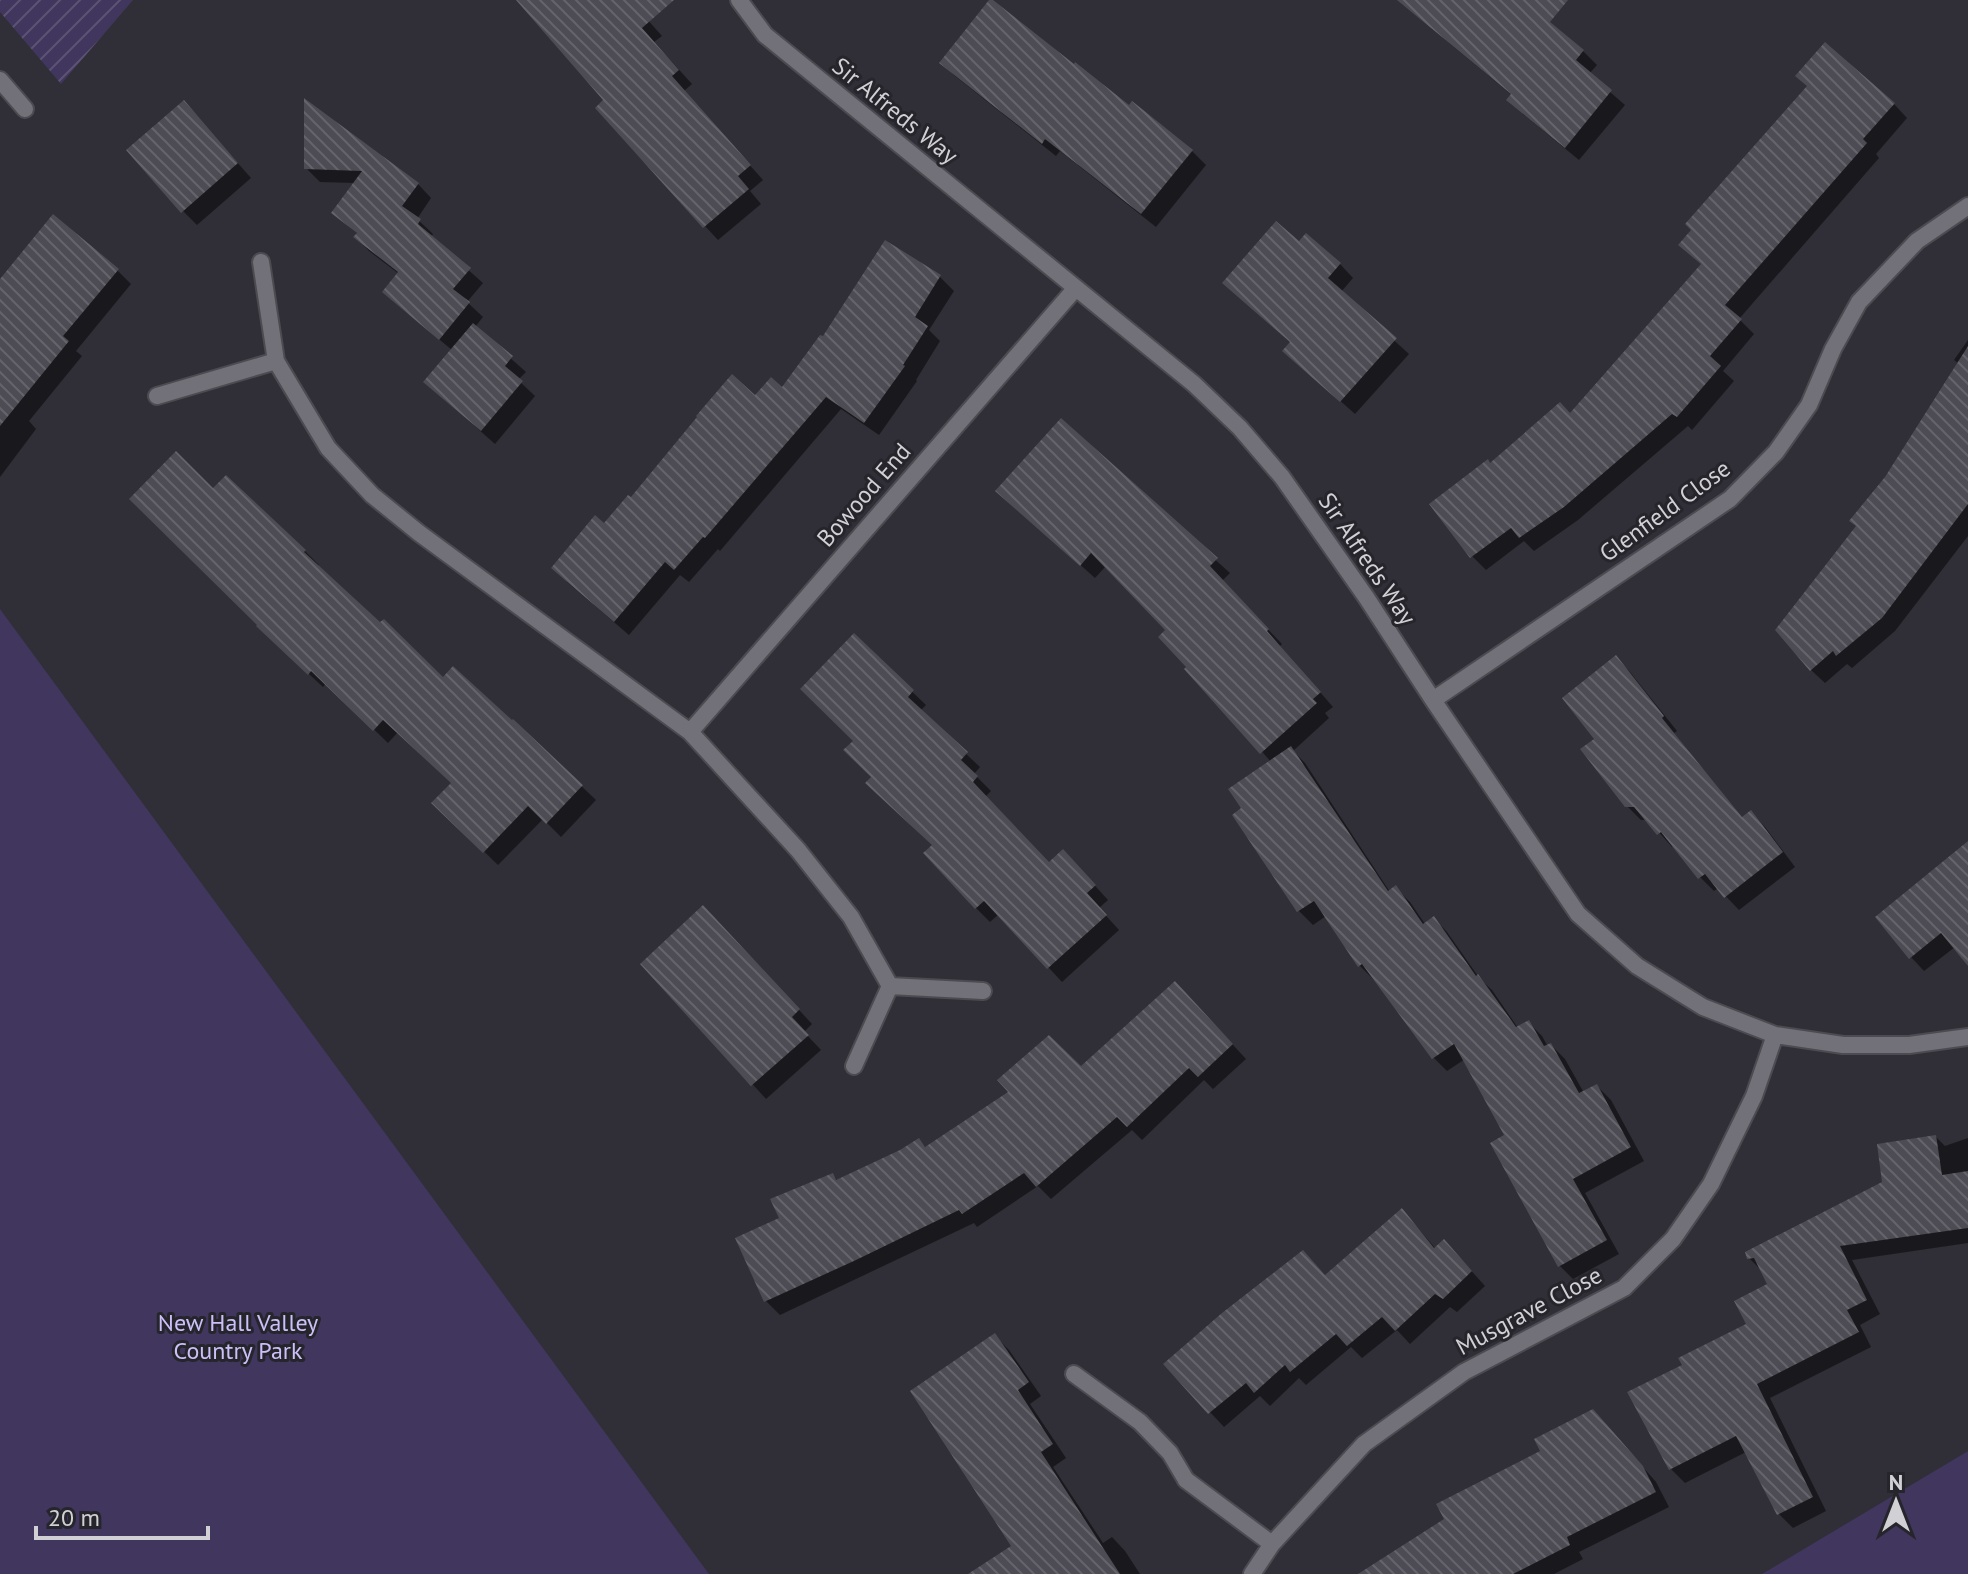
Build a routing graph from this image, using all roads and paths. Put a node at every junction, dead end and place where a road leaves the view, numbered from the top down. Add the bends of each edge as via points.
1 (739, 0) edge
2 (0, 80) edge
3 (25, 109) dead end
4 (1968, 206) edge
5 (261, 262) dead end
6 (1075, 289) junction
7 (276, 361) junction
8 (157, 396) dead end
9 (1433, 700) junction
10 (690, 732) junction
11 (890, 986) junction
12 (983, 991) dead end
13 (1775, 1035) junction
14 (1968, 1037) edge
15 (854, 1066) dead end
16 (1074, 1374) dead end
17 (1272, 1544) junction
18 (1252, 1574) edge

1 - 6 street, Sir Alfreds Way via 765,35
2 - 3 street
4 - 9 street, Glenfield Close via 1917,241 1859,302 1809,405 1776,452 1730,499
5 - 7 street
6 - 9 street, Sir Alfreds Way via 1194,384 1282,477
6 - 10 street, Bowood End
7 - 8 street
7 - 10 street via 328,448 372,495
9 - 13 street, Sir Alfreds Way via 1578,914 1637,966 1703,1007
10 - 11 street via 798,850 851,917
11 - 12 street
11 - 15 street
13 - 14 street, Sir Alfreds Way via 1843,1045 1909,1045
13 - 17 street, Musgrave Close via 1754,1096 1711,1184 1673,1239 1624,1288 1464,1372 1364,1444
16 - 17 street via 1140,1422 1170,1453 1186,1480
17 - 18 street, Musgrave Close

